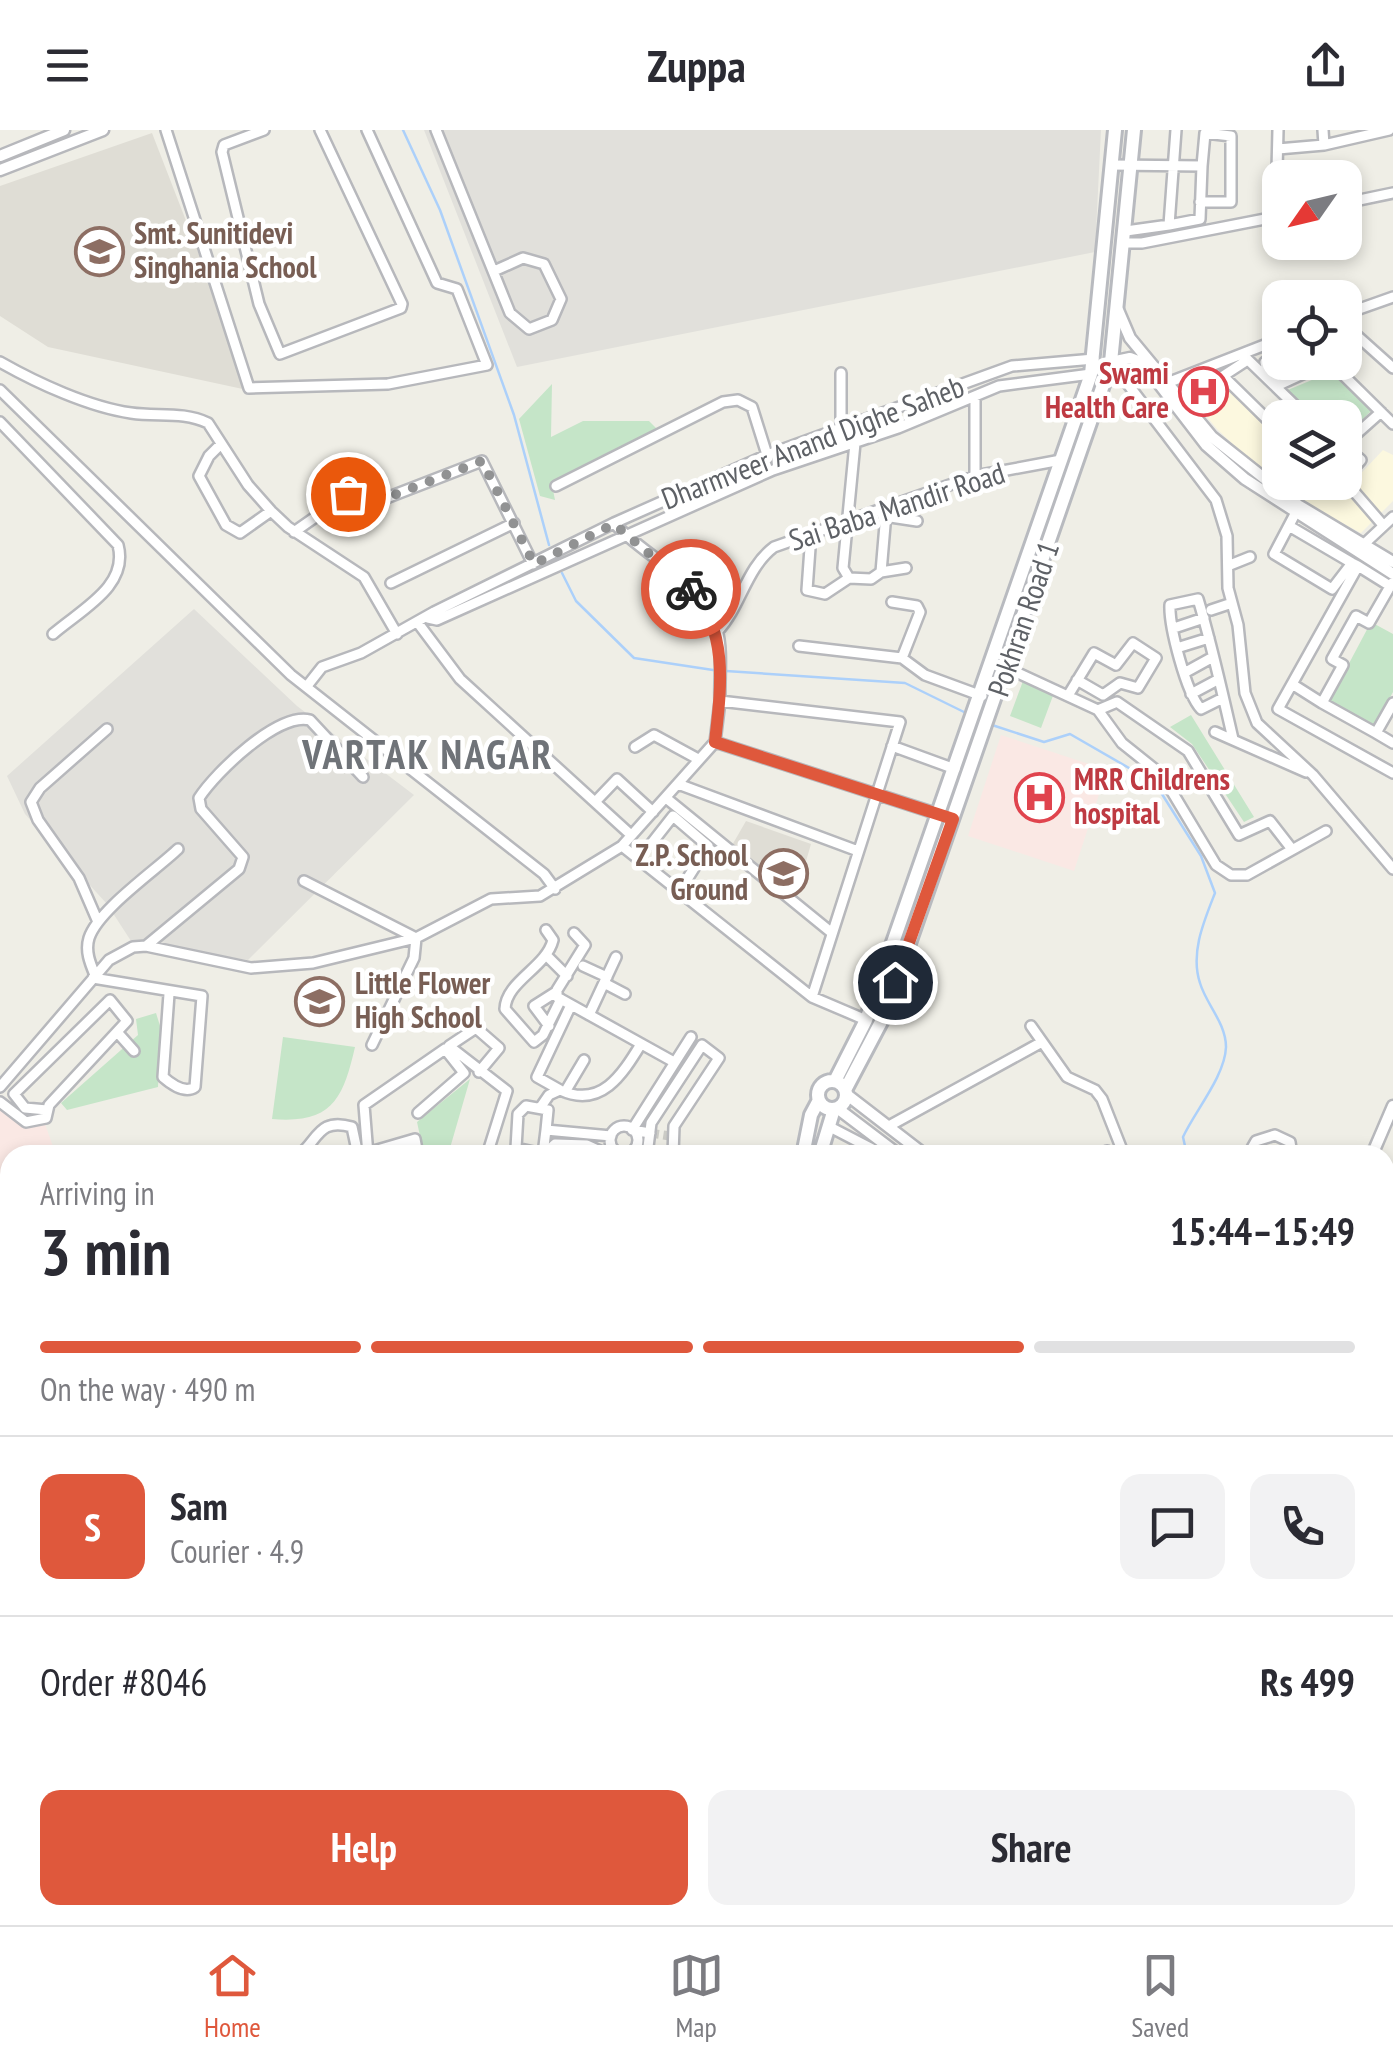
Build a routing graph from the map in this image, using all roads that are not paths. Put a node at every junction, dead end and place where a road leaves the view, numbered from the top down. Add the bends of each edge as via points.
1 (64, 130) edge
2 (103, 130) edge
3 (166, 130) edge
4 (264, 130) edge
5 (320, 130) edge
6 (367, 130) edge
7 (436, 130) edge
8 (1115, 130) edge
9 (1134, 130) edge
10 (1176, 130) edge
11 (1278, 130) edge
12 (1323, 130) edge
13 (1389, 130) edge
14 (1324, 145) junction
15 (1278, 149) junction
16 (0, 156) edge
17 (1277, 160) edge
18 (1111, 165) junction
19 (1172, 165) junction
20 (1128, 166) junction
21 (1202, 166) junction
22 (0, 170) edge
23 (1393, 193) edge
24 (1362, 199) edge
25 (1200, 202) junction
26 (1262, 220) edge
27 (1169, 225) junction
28 (1126, 240) junction
29 (494, 270) junction
30 (1393, 298) edge
31 (1362, 308) edge
32 (1118, 310) junction
33 (1362, 340) edge
34 (1262, 348) edge
35 (1244, 357) junction
36 (1094, 359) junction
37 (0, 362) edge
38 (1111, 362) junction
39 (1393, 368) edge
40 (841, 374) dead end
41 (1090, 374) junction
42 (1348, 380) edge
43 (1165, 384) junction
44 (0, 390) edge
45 (974, 396) junction
46 (1289, 400) edge
47 (1381, 412) junction
48 (1262, 415) edge
49 (0, 422) edge
50 (1393, 424) edge
51 (839, 428) junction
52 (1362, 429) edge
53 (855, 442) junction
54 (221, 444) junction
55 (840, 447) junction
56 (767, 455) junction
57 (1061, 460) junction
58 (773, 470) junction
59 (975, 476) junction
60 (556, 486) dead end
61 (1362, 500) edge
62 (272, 510) junction
63 (882, 513) junction
64 (1043, 515) junction
65 (1393, 516) edge
66 (1291, 520) junction
67 (918, 521) dead end
68 (1058, 521) junction
69 (846, 522) junction
70 (514, 523) junction
71 (614, 524) junction
72 (1384, 526) junction
73 (294, 532) junction
74 (624, 534) junction
75 (811, 534) junction
76 (1250, 557) dead end
77 (1358, 557) junction
78 (1393, 562) edge
79 (534, 564) junction
80 (1230, 565) junction
81 (906, 568) dead end
82 (881, 572) junction
83 (849, 578) junction
84 (392, 583) dead end
85 (1391, 586) edge
86 (892, 602) dead end
87 (1232, 603) junction
88 (1208, 614) junction
89 (423, 620) junction
90 (1174, 628) junction
91 (718, 631) junction
92 (53, 634) dead end
93 (397, 634) junction
94 (1209, 638) junction
95 (799, 646) dead end
96 (1180, 647) junction
97 (1214, 657) junction
98 (902, 658) junction
99 (1008, 668) junction
100 (1184, 673) junction
101 (1218, 679) junction
102 (1077, 680) junction
103 (1292, 684) junction
104 (307, 686) junction
105 (1069, 694) junction
106 (1191, 694) junction
107 (982, 696) junction
108 (1223, 698) junction
109 (720, 701) junction
110 (1322, 703) junction
111 (1393, 703) edge
112 (1098, 710) junction
113 (107, 729) dead end
114 (1215, 732) dead end
115 (1376, 733) junction
116 (1233, 739) junction
117 (715, 742) junction
118 (1393, 743) edge
119 (892, 746) junction
120 (636, 747) dead end
121 (698, 758) junction
122 (955, 769) junction
123 (1393, 773) edge
124 (1313, 775) junction
125 (364, 777) dead end
126 (678, 784) junction
127 (876, 794) junction
128 (666, 798) junction
129 (596, 802) junction
130 (654, 812) junction
131 (676, 812) junction
132 (946, 817) junction
133 (1326, 830) dead end
134 (631, 836) junction
135 (712, 842) junction
136 (651, 844) dead end
137 (622, 846) junction
138 (1291, 848) junction
139 (178, 850) dead end
140 (858, 851) junction
141 (1393, 869) edge
142 (304, 881) dead end
143 (555, 889) junction
144 (679, 892) junction
145 (98, 922) junction
146 (546, 930) dead end
147 (574, 933) dead end
148 (832, 933) junction
149 (416, 938) junction
150 (146, 946) junction
151 (548, 957) junction
152 (616, 957) dead end
153 (583, 966) dead end
154 (567, 976) junction
155 (93, 978) junction
156 (605, 980) junction
157 (99, 992) dead end
158 (169, 994) junction
159 (625, 994) dead end
160 (812, 997) junction
161 (563, 999) junction
162 (72, 1003) junction
163 (81, 1013) dead end
164 (589, 1015) junction
165 (866, 1020) junction
166 (126, 1022) junction
167 (548, 1026) junction
168 (1031, 1026) dead end
169 (136, 1032) dead end
170 (118, 1036) junction
171 (692, 1037) dead end
172 (1042, 1042) junction
173 (641, 1044) junction
174 (372, 1045) dead end
175 (134, 1051) dead end
176 (584, 1060) dead end
177 (674, 1062) junction
178 (480, 1072) junction
179 (842, 1088) junction
180 (563, 1091) junction
181 (2, 1094) edge
182 (819, 1100) junction
183 (1393, 1106) edge
184 (540, 1108) junction
185 (836, 1108) junction
186 (418, 1113) dead end
187 (46, 1114) junction
188 (828, 1126) junction
189 (889, 1126) junction
190 (546, 1130) junction
191 (632, 1130) junction
192 (649, 1133) junction
193 (611, 1136) junction
194 (308, 1145) edge
195 (360, 1145) edge
196 (364, 1145) edge
197 (393, 1145) edge
198 (416, 1145) edge
199 (490, 1145) edge
200 (516, 1145) edge
201 (544, 1145) edge
202 (612, 1145) edge
203 (635, 1145) edge
204 (648, 1145) edge
205 (672, 1145) edge
206 (805, 1145) edge
207 (823, 1145) edge
208 (865, 1145) edge
209 (886, 1145) edge
210 (913, 1145) edge
211 (1120, 1145) edge
212 (1254, 1145) edge
213 (1290, 1145) edge
214 (1376, 1145) edge

1 - 16 street
2 - 22 street
3 - 6 street via 248,388 371,386 488,365 457,290 438,283
4 - 5 street via 222,152 259,304 280,354 402,304
7 - 29 street
8 - 18 main road, Pokhran Road 1
9 - 20 main road, Pokhran Road 1
10 - 19 street
11 - 15 street
12 - 14 street
13 - 14 street
14 - 15 street
15 - 17 street
18 - 20 street
18 - 36 main road, Pokhran Road 1
19 - 20 street
19 - 21 street
19 - 27 street
20 - 28 main road, Pokhran Road 1
21 - 25 street
21 - 25 street via 1205,133 1232,137 1230,202
23 - 24 street
25 - 27 street via 1198,220
26 - 28 street via 1142,244
27 - 28 street
28 - 32 main road, Pokhran Road 1
29 - 29 street via 510,313 529,329 552,320 561,298 544,264 523,258
30 - 31 street
32 - 38 main road, Pokhran Road 1
32 - 43 street
33 - 39 street
34 - 35 street
35 - 43 street
35 - 46 street
35 - 48 street via 1222,376
36 - 41 main road, Pokhran Road 1
36 - 51 street, Dharmveer Anand Dighe Saheb via 1012,366
37 - 54 street via 93,403 200,419
38 - 43 street via 1136,359
38 - 68 main road, Pokhran Road 1
38 - 80 street via 1216,500
40 - 51 street
41 - 45 street, Dharmveer Anand Dighe Saheb via 1040,378
41 - 57 main road, Pokhran Road 1
42 - 47 street
43 - 66 street via 1206,444
43 - 77 street via 1251,471
44 - 104 street
45 - 53 street, Dharmveer Anand Dighe Saheb
45 - 59 street
47 - 50 street
47 - 52 street
49 - 92 street via 118,544 122,559 111,584
51 - 55 street
51 - 56 street, Dharmveer Anand Dighe Saheb
53 - 55 street, Dharmveer Anand Dighe Saheb
53 - 69 street
54 - 62 street
54 - 62 street via 199,476 226,526 240,533
55 - 58 street, Dharmveer Anand Dighe Saheb
56 - 58 street
56 - 60 street via 752,408 738,400 722,402
56 - 71 street, Dharmveer Anand Dighe Saheb
57 - 59 street, Sai Baba Mandir Road
57 - 64 main road, Pokhran Road 1
58 - 74 street, Dharmveer Anand Dighe Saheb
59 - 63 street, Sai Baba Mandir Road
61 - 72 street
62 - 73 street
63 - 67 street
63 - 69 street, Sai Baba Mandir Road
63 - 82 street
64 - 68 street
64 - 107 main road, Pokhran Road 1
65 - 72 street
66 - 77 street
66 - 77 street via 1274,554 1332,588
68 - 99 main road, Pokhran Road 1
69 - 75 street, Sai Baba Mandir Road
69 - 83 street via 843,568
70 - 73 street via 488,466 474,460 376,502 354,490
70 - 79 street
70 - 84 street
71 - 74 street
71 - 79 street, Dharmveer Anand Dighe Saheb
72 - 77 street
73 - 93 street via 364,578
74 - 89 street, Dharmveer Anand Dighe Saheb via 437,620
74 - 91 street via 674,572
75 - 83 street via 807,590 825,594
75 - 91 street, Sai Baba Mandir Road via 765,554
76 - 80 street
77 - 78 street
77 - 85 street
77 - 103 street
79 - 89 street, Dharmveer Anand Dighe Saheb
80 - 87 street
81 - 82 street
82 - 83 street via 871,579
85 - 110 street via 1369,623 1356,616 1332,659 1343,665
86 - 98 street via 920,612
87 - 88 street
87 - 124 street via 1257,724
88 - 90 street
88 - 90 street via 1198,599 1182,601 1168,608
88 - 94 street
89 - 93 street
89 - 129 street via 460,680
90 - 96 street
91 - 109 street
93 - 104 street via 322,668
94 - 96 street
94 - 97 street
95 - 98 street
96 - 100 street
97 - 100 street
97 - 101 street
98 - 107 street via 925,675
99 - 105 street
99 - 132 main road, Pokhran Road 1
100 - 106 street
101 - 106 street
101 - 108 street
102 - 102 street via 1094,653 1116,664 1133,643 1156,658 1138,688 1120,683 1103,695
102 - 105 street
103 - 110 street
103 - 123 street via 1278,709
104 - 143 street
105 - 112 street
106 - 108 street via 1201,710
107 - 122 main road, Pokhran Road 1
108 - 116 street
109 - 117 street
109 - 119 street via 900,722
110 - 115 street
111 - 115 street
112 - 138 street via 1117,702 1188,750 1239,836 1272,822
112 - 138 street via 1122,743 1162,776 1224,871 1248,875
113 - 145 street via 32,802
114 - 116 street
115 - 118 street
116 - 124 street
117 - 121 street
117 - 127 street
119 - 122 street
119 - 127 street
120 - 121 street via 654,735
121 - 126 street
122 - 132 main road, Pokhran Road 1
124 - 141 street
125 - 150 street via 310,720 286,722 259,740 199,798 243,857 240,869
126 - 128 street
126 - 140 street
127 - 132 street
127 - 140 street
128 - 130 street
128 - 131 street
129 - 130 street via 617,779
129 - 134 street
130 - 134 street
131 - 135 street
131 - 136 street
132 - 165 main road, Pokhran Road 1
132 - 179 main road, Pokhran Road 1 via 876,1035
133 - 138 street
134 - 137 street
135 - 144 street
135 - 148 street
137 - 143 street
137 - 144 street
139 - 145 street
140 - 148 street
142 - 149 street
143 - 149 street via 472,906
144 - 160 street
145 - 155 street via 88,939
146 - 151 street via 553,940
147 - 154 street via 585,946
148 - 160 street
149 - 150 street via 312,964 251,968
149 - 174 street via 408,972
150 - 155 street via 120,952
151 - 154 street
151 - 167 street via 505,1001 528,1041
152 - 156 street
153 - 156 street
154 - 161 street
155 - 157 street
155 - 158 street
155 - 162 street
156 - 159 street
156 - 164 street
158 - 158 street via 204,999 191,1090 163,1076
160 - 165 street
161 - 164 street
161 - 167 street
161 - 167 street via 534,1006
161 - 180 street via 537,1077
162 - 163 street
162 - 181 street
164 - 173 street
165 - 179 main road, Pokhran Road 1
166 - 169 street
166 - 170 street
166 - 187 street via 106,1000 14,1094 25,1108
168 - 172 street
170 - 175 street
170 - 187 street
171 - 177 street
172 - 189 street
172 - 211 street via 1067,1077 1095,1090
173 - 177 street
173 - 180 street via 608,1088 593,1096
176 - 180 street
177 - 191 street
178 - 178 street via 499,1048 476,1028 449,1046
178 - 199 street via 507,1091
179 - 182 main road via 822,1085
179 - 185 main road
179 - 189 street
180 - 184 street via 549,1095
181 - 187 street via 26,1122
182 - 185 main road
182 - 206 main road
183 - 214 street
184 - 190 street via 548,1110
184 - 200 street via 526,1106 518,1114
185 - 188 main road
185 - 209 street
186 - 196 street via 464,1074 445,1049 364,1106
188 - 207 main road
188 - 208 street
189 - 210 street
190 - 193 street
190 - 201 street
191 - 192 street
191 - 193 street via 620,1127
191 - 203 street
192 - 204 street
192 - 205 street via 702,1045 719,1058 671,1136
193 - 202 street
194 - 195 street via 316,1131 340,1124 352,1127
197 - 198 street via 415,1138
212 - 213 street via 1275,1134

